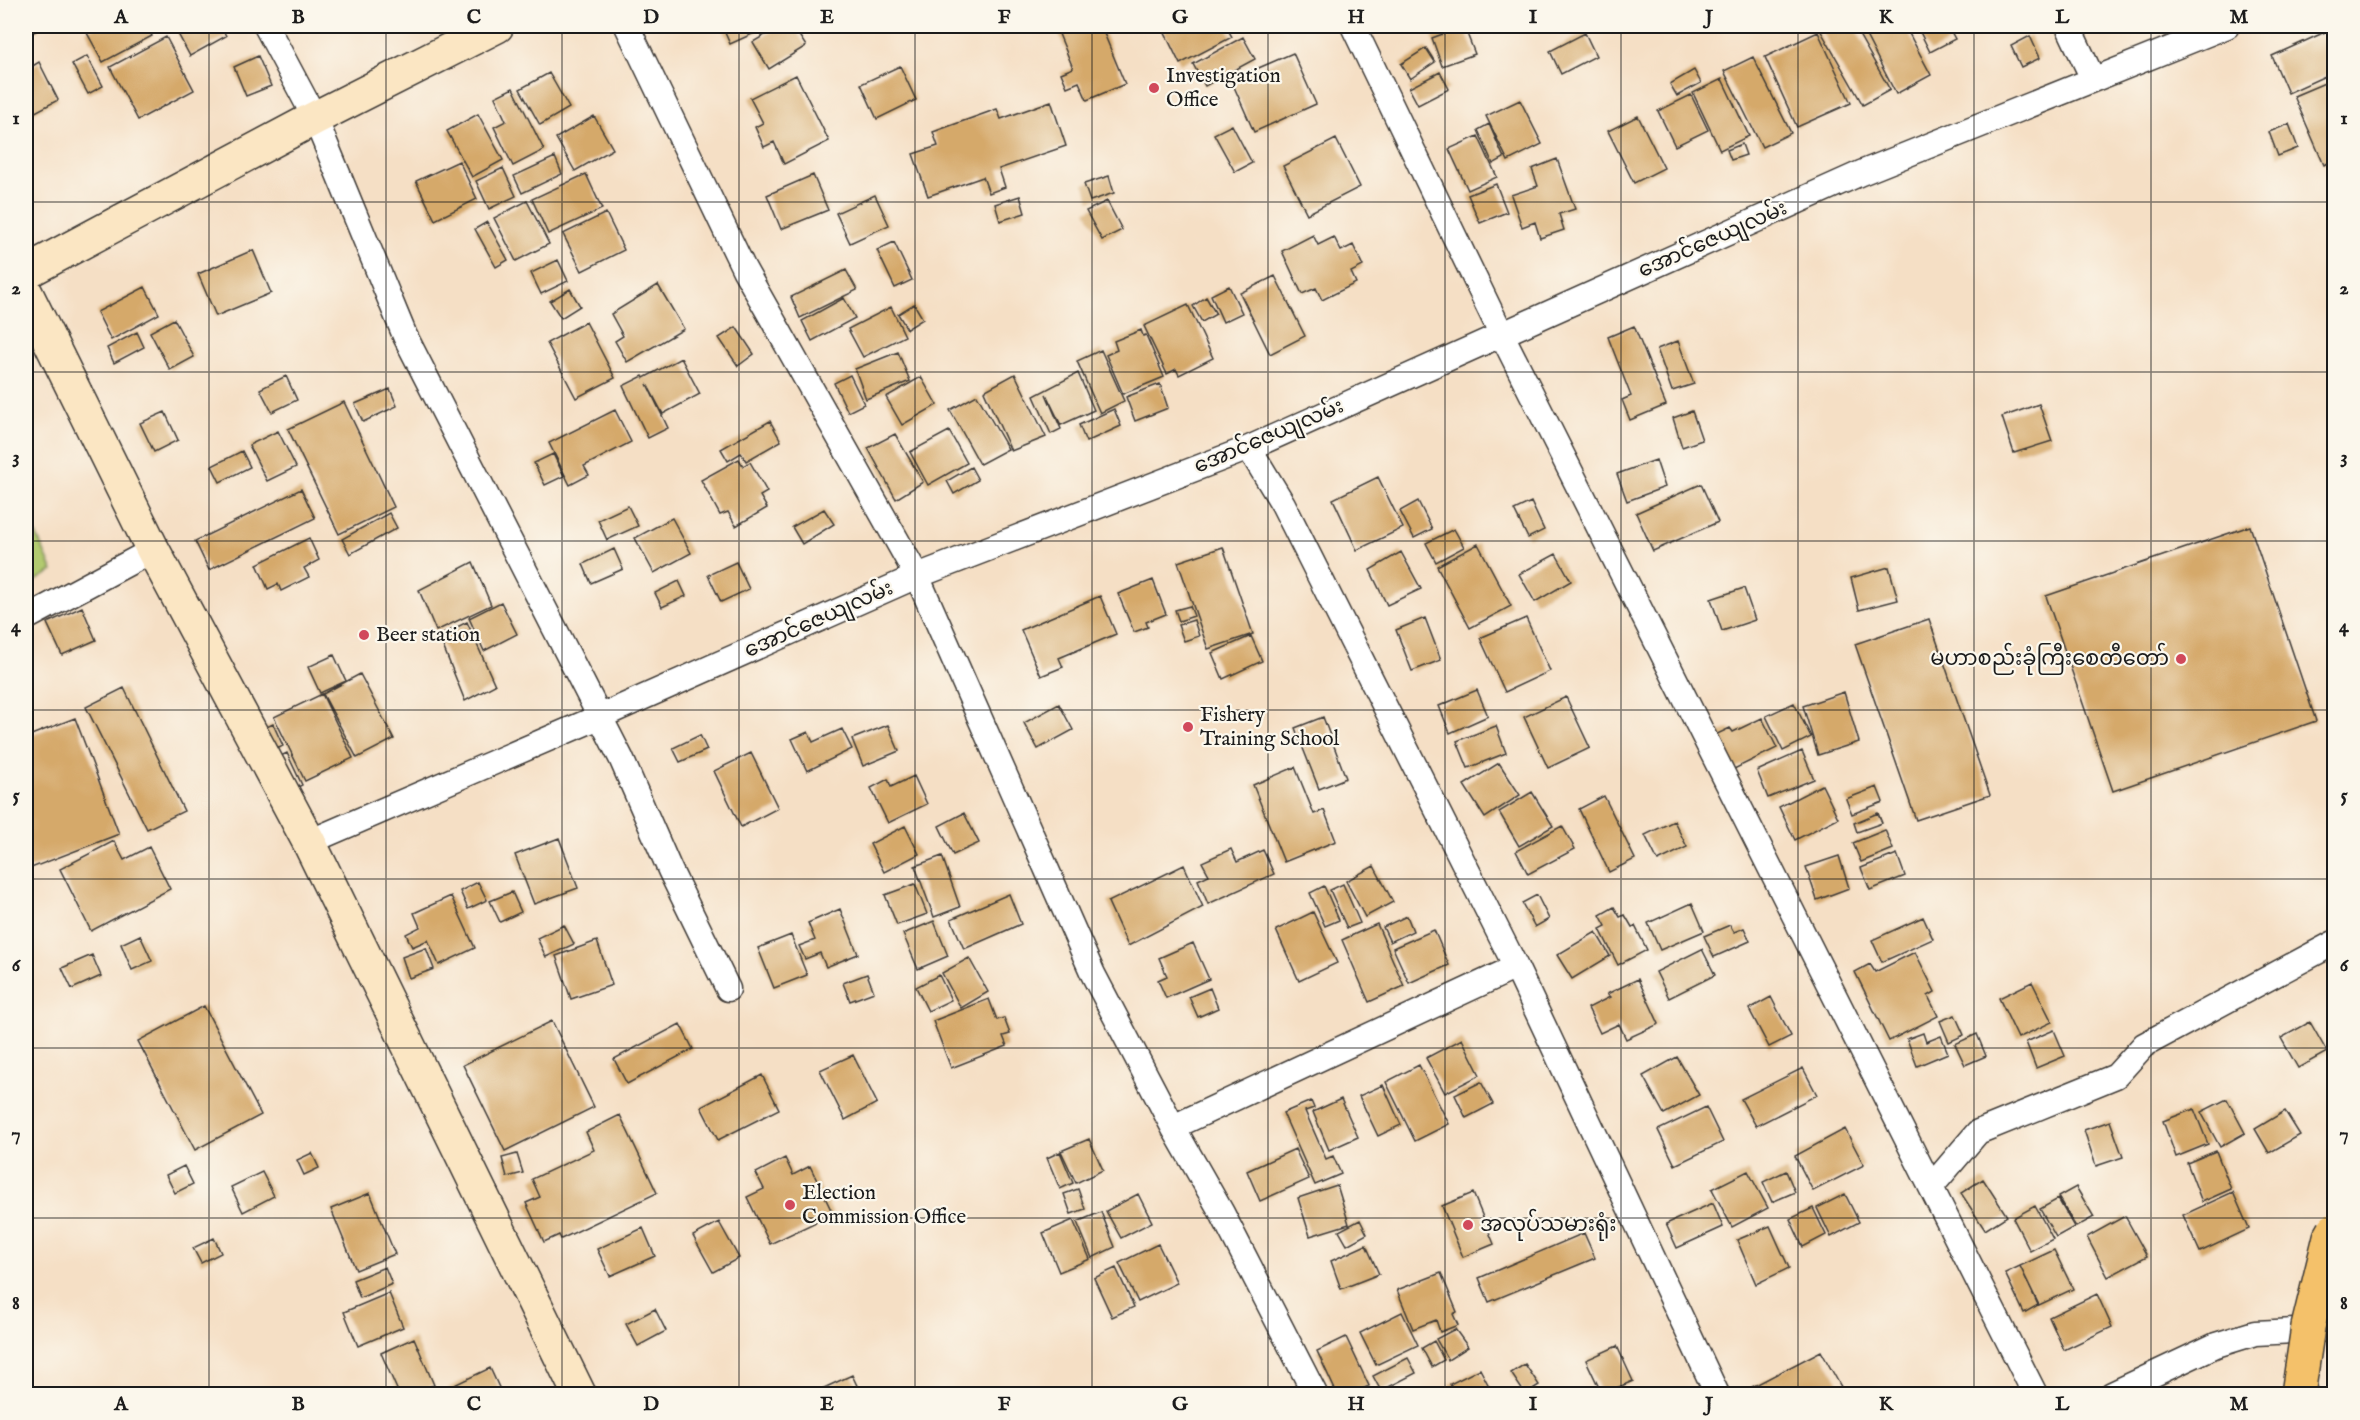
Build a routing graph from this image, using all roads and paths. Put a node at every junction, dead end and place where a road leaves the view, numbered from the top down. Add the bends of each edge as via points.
1 (266, 26) edge
2 (497, 26) edge
3 (627, 26) edge
4 (1353, 26) edge
5 (2068, 26) edge
6 (2227, 26) edge
7 (2093, 79) junction
8 (315, 118) junction
9 (26, 272) edge
10 (26, 293) edge
11 (1502, 335) junction
12 (1249, 448) junction
13 (153, 550) junction
14 (917, 576) junction
15 (26, 618) edge
16 (599, 717) junction
17 (309, 842) junction
18 (2334, 943) edge
19 (1516, 967) junction
20 (728, 989) dead end
21 (1173, 1126) junction
22 (1931, 1187) junction
23 (2334, 1230) edge
24 (2334, 1329) edge
25 (579, 1395) edge
26 (1315, 1395) edge
27 (1717, 1395) edge
28 (2035, 1395) edge
29 (2112, 1395) edge
30 (2298, 1395) edge

1 - 8 street
2 - 8 street
3 - 14 street via 744,269
4 - 11 street
5 - 7 street
6 - 7 street, အောင်ဇေယျလမ်း
7 - 11 street, အောင်ဇေယျလမ်း via 1861,173
8 - 9 street
8 - 16 street via 405,336
10 - 13 street
11 - 12 street, အောင်ဇေယျလမ်း
11 - 22 street
12 - 14 street, အောင်ဇေယျလမ်း
12 - 19 street via 1283,504
13 - 15 street
13 - 17 street
14 - 16 street, အောင်ဇေယျလမ်း
14 - 21 street via 1093,974
16 - 17 street, အောင်ဇေယျလမ်း
16 - 20 street
17 - 25 street
18 - 22 street via 2145,1045 2116,1076 1978,1132
19 - 21 street
19 - 27 street
21 - 26 street
22 - 28 street
23 - 30 highway, bridge via 2308,1327
24 - 29 street via 2255,1333 2216,1345

